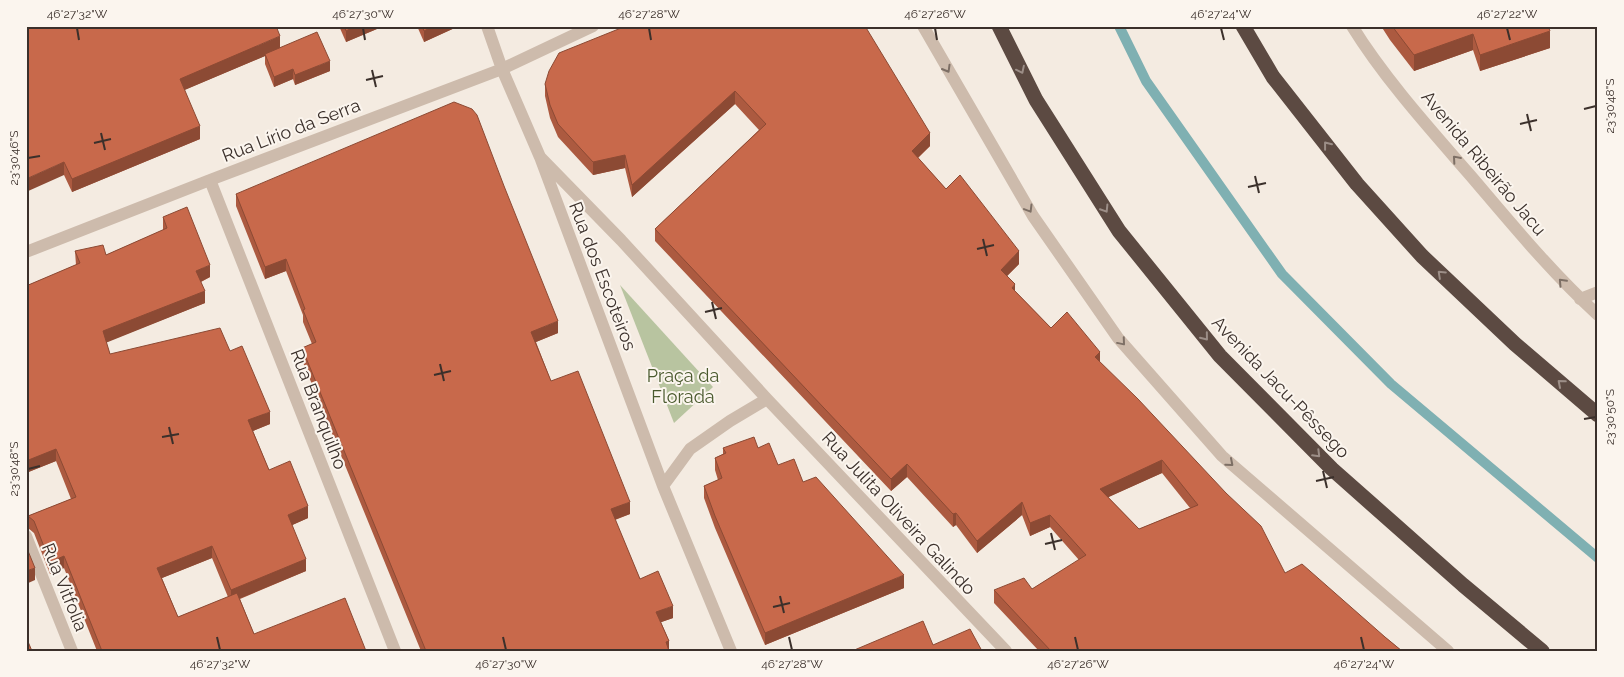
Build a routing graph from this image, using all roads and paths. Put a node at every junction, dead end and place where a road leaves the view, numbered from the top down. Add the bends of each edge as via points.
1 (487, 26) edge
2 (593, 26) edge
3 (923, 26) edge
4 (1000, 26) edge
5 (1243, 26) edge
6 (1352, 26) edge
7 (502, 69) junction
8 (540, 158) junction
9 (210, 180) junction
10 (26, 252) edge
11 (1598, 292) edge
12 (1580, 299) junction
13 (1598, 315) edge
14 (767, 399) junction
15 (1598, 415) edge
16 (663, 486) junction
17 (26, 536) edge
18 (72, 651) edge
19 (395, 651) edge
20 (730, 651) edge
21 (1006, 651) edge
22 (1448, 651) edge
23 (1542, 651) edge

1 - 7 street, Rua dos Escoteiros
2 - 7 street, Rua Lírio da Serra
3 -> 22 street via 1033,216 1118,338 1222,456
4 -> 23 highway, Avenida Jacu-Pêssego via 1036,100 1119,231 1220,356 1332,469
15 -> 5 highway via 1515,344 1422,256 1356,184 1273,77
12 -> 6 street, Avenida Ribeirão Jacu via 1449,151 1367,50
7 - 8 street, Rua dos Escoteiros
7 - 9 street, Rua Lírio da Serra
8 - 14 street, Rua Julita Oliveira Galindo via 621,240
8 - 16 street, Rua dos Escoteiros
9 - 10 street, Rua Lírio da Serra
9 - 19 street, Rua Branquilho
11 - 12 street
12 - 13 street, Avenida Ribeirão Jacu
14 - 16 street via 690,449
14 - 21 street, Rua Julita Oliveira Galindo
16 - 20 street, Rua dos Escoteiros
17 - 18 street, Rua Vitfolia

